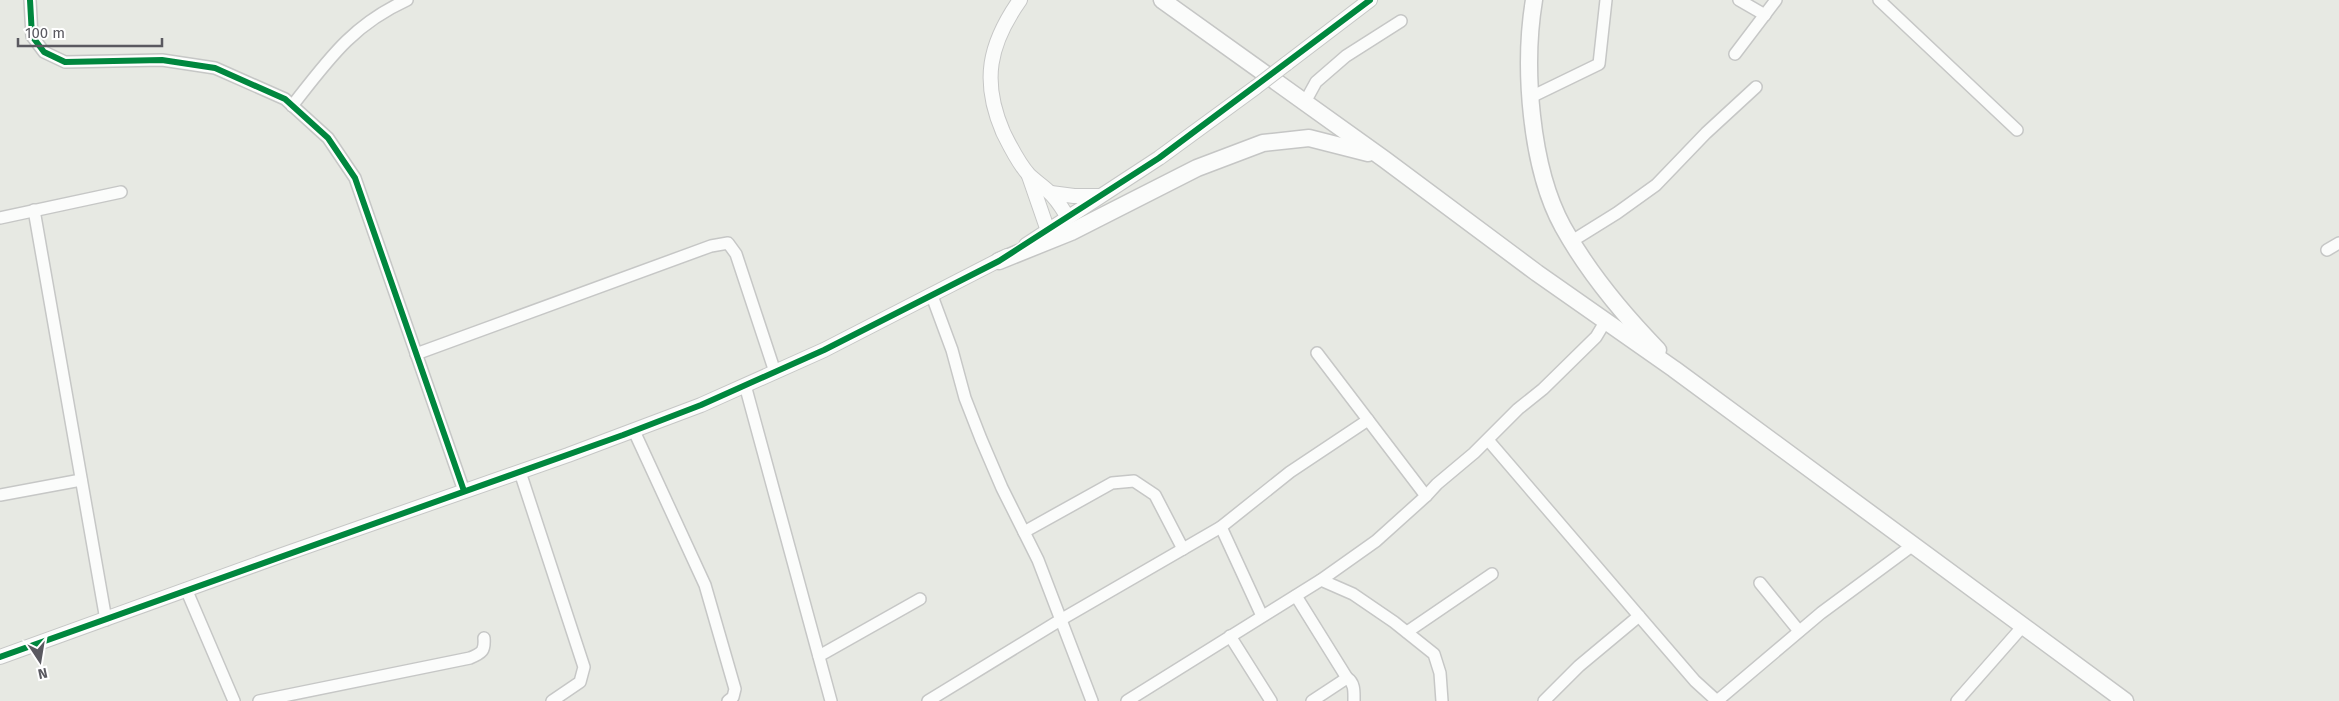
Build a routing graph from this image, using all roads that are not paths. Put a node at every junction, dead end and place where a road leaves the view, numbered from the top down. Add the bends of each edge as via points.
1 (30, 0) edge
2 (407, 0) edge
3 (1020, 0) edge
4 (1163, 0) edge
5 (1370, 0) edge
6 (1534, 0) edge
7 (1606, 0) edge
8 (1739, 0) edge
9 (1776, 0) edge
10 (1878, 0) edge
11 (1765, 15) junction
12 (1402, 21) dead end
13 (1735, 54) dead end
14 (1756, 87) dead end
15 (1531, 98) junction
16 (1305, 102) junction
17 (292, 106) junction
18 (2017, 130) dead end
19 (1384, 159) junction
20 (1029, 175) junction
21 (121, 192) dead end
22 (1051, 193) junction
23 (1099, 196) junction
24 (34, 210) junction
25 (1067, 216) junction
26 (0, 218) edge
27 (1048, 231) junction
28 (1572, 241) junction
29 (2339, 243) edge
30 (2326, 250) dead end
31 (999, 261) junction
32 (932, 296) junction
33 (1604, 322) junction
34 (1317, 353) dead end
35 (416, 354) junction
36 (1674, 369) junction
37 (775, 372) junction
38 (745, 385) junction
39 (1368, 420) junction
40 (634, 431) junction
41 (1488, 440) junction
42 (520, 472) junction
43 (81, 480) junction
44 (464, 491) junction
45 (0, 495) edge
46 (1426, 496) junction
47 (1221, 527) junction
48 (1024, 532) junction
49 (1913, 545) junction
50 (1183, 549) junction
51 (1492, 574) dead end
52 (1321, 580) junction
53 (1760, 583) dead end
54 (186, 589) junction
55 (1296, 596) junction
56 (920, 598) dead end
57 (1262, 616) junction
58 (1639, 616) junction
59 (1062, 619) junction
60 (106, 620) junction
61 (2023, 626) junction
62 (1799, 631) junction
63 (1407, 632) junction
64 (1230, 636) junction
65 (484, 638) dead end
66 (819, 656) junction
67 (0, 657) edge
68 (1347, 678) junction
69 (234, 701) edge
70 (260, 701) edge
71 (552, 701) edge
72 (728, 701) edge
73 (831, 701) edge
74 (928, 701) edge
75 (1092, 701) edge
76 (1129, 701) edge
77 (1271, 701) edge
78 (1312, 701) edge
79 (1354, 701) edge
80 (1442, 701) edge
81 (1544, 701) edge
82 (1717, 701) edge
83 (1957, 701) edge
84 (2124, 701) edge

1 - 17 street via 32,36 44,52 64,62 162,60 215,68 285,99
2 - 17 street via 380,12 344,42
3 - 20 street via 997,40 991,60 990,88 1006,139
4 - 16 main road
5 - 23 street, bridge via 1159,158
6 - 15 main road via 1529,48
7 - 15 street via 1599,64
8 - 11 street
9 - 11 street
10 - 18 street
11 - 13 street
12 - 16 street via 1346,56 1316,82
14 - 28 street via 1656,185
15 - 28 main road via 1549,192
16 - 19 main road
17 - 35 street via 328,138 355,178
19 - 31 main road via 1362,150 1309,138 1263,143 1197,168 1078,228
19 - 33 main road
20 - 22 street
20 - 27 street
21 - 24 street
22 - 23 street
22 - 25 street
23 - 25 street
24 - 26 street
24 - 43 street
25 - 27 street
27 - 31 street
28 - 36 main road via 1598,282
29 - 30 street
31 - 32 street
32 - 37 street
32 - 48 street via 980,439
33 - 36 main road
33 - 41 street via 1596,337 1580,354
34 - 39 street
35 - 37 street via 710,246 728,243 736,254
35 - 44 street
36 - 49 main road
37 - 38 street
38 - 40 street
38 - 66 street
39 - 46 street
39 - 47 street via 1290,472
40 - 42 street
40 - 72 street via 705,585 736,689
41 - 46 street
41 - 58 street
42 - 44 street
42 - 71 street via 584,667 580,682
43 - 45 street
43 - 60 street
44 - 54 street
46 - 52 street via 1376,541
47 - 50 street
47 - 57 street
48 - 50 street via 1112,483 1134,481 1155,495
48 - 59 street
49 - 61 main road
49 - 62 street
50 - 59 street
51 - 63 street
52 - 55 street
52 - 63 street via 1353,594
53 - 62 street
54 - 60 street
54 - 69 street
55 - 57 street
55 - 68 street
56 - 66 street
57 - 64 street
58 - 81 street via 1579,666
58 - 82 street
59 - 74 street
59 - 75 street
60 - 67 street
61 - 83 street
61 - 84 main road
62 - 82 street
63 - 80 street via 1434,654 1440,673
64 - 76 street
64 - 77 street
65 - 70 street via 485,648 470,658
66 - 73 street
68 - 78 street
68 - 79 street via 1354,688

